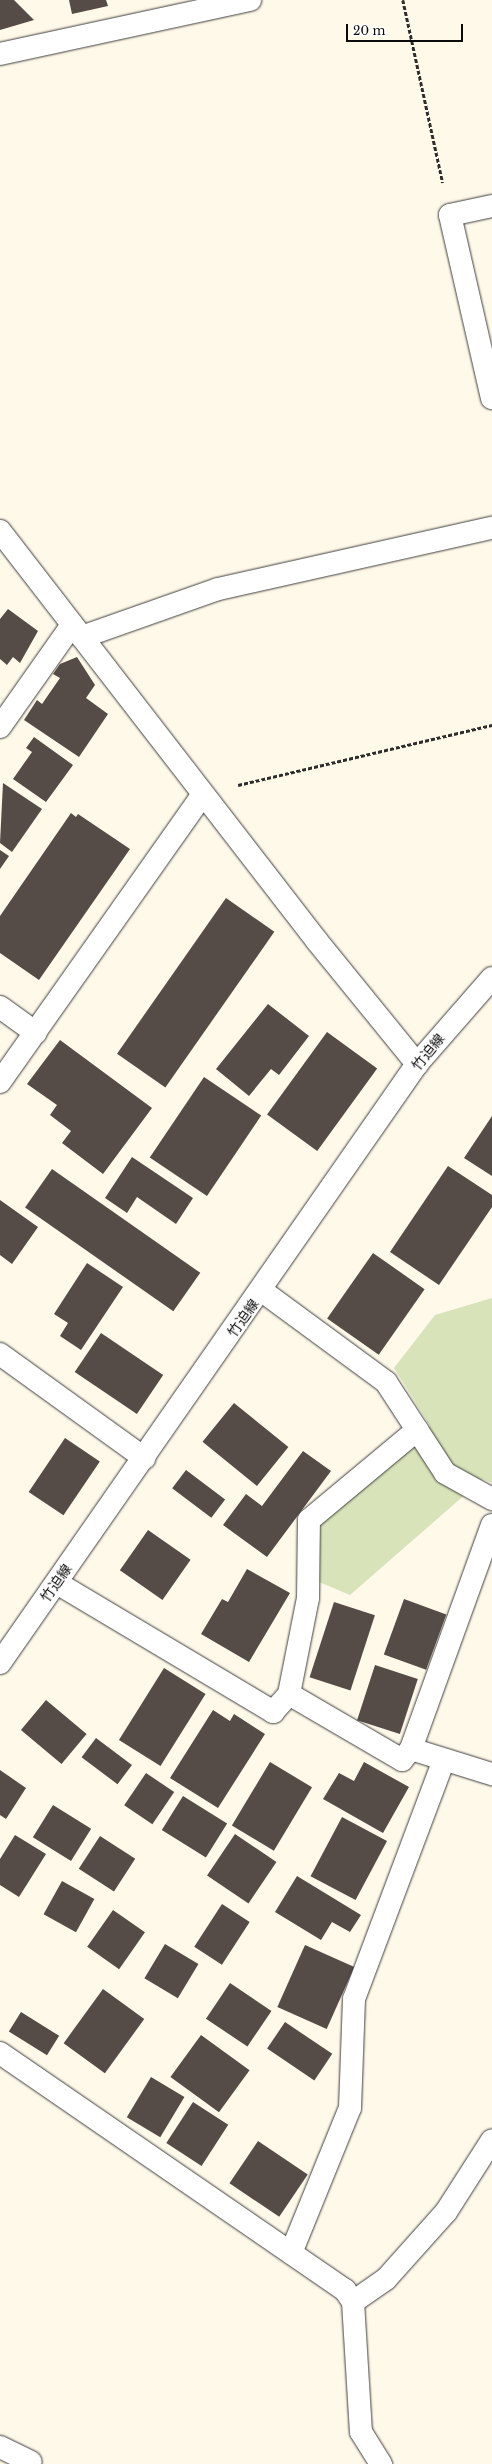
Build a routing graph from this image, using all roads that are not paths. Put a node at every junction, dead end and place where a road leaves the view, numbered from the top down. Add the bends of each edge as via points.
1 (250, 0) edge
2 (181, 7) edge
3 (0, 54) edge
4 (492, 206) edge
5 (492, 398) edge
6 (492, 528) edge
7 (0, 531) edge
8 (77, 631) junction
9 (0, 726) edge
10 (203, 794) junction
11 (492, 978) edge
12 (0, 1007) edge
13 (36, 1032) junction
14 (417, 1064) junction
15 (0, 1082) edge
16 (262, 1291) junction
17 (0, 1354) edge
18 (417, 1430) junction
19 (144, 1458) junction
20 (492, 1499) edge
21 (492, 1525) edge
22 (57, 1582) junction
23 (0, 1663) edge
24 (289, 1694) junction
25 (411, 1749) junction
26 (444, 1760) junction
27 (492, 1774) edge
28 (0, 2053) edge
29 (492, 2140) edge
30 (291, 2253) junction
31 (353, 2302) junction
32 (0, 2447) edge
33 (31, 2462) dead end
34 (381, 2464) edge

1 - 2 street
2 - 3 street
4 - 5 street via 450,215
6 - 8 street via 218,589
7 - 8 street
8 - 9 street
8 - 10 street
10 - 13 street
10 - 14 street
11 - 14 street, 竹迫線
12 - 13 street
13 - 15 street
14 - 16 street, 竹迫線
16 - 18 street via 386,1382
16 - 19 street, 竹迫線
17 - 19 street
18 - 20 street via 445,1473
18 - 24 street via 310,1520 308,1598
19 - 22 street, 竹迫線
21 - 25 street
22 - 23 street, 竹迫線
22 - 24 street via 273,1712
24 - 25 street via 402,1760
25 - 26 street
26 - 27 street
26 - 30 street via 354,1999 350,2108
28 - 30 street
29 - 31 street via 446,2212 386,2279
30 - 31 street via 345,2290
31 - 34 street via 361,2432
32 - 33 street

